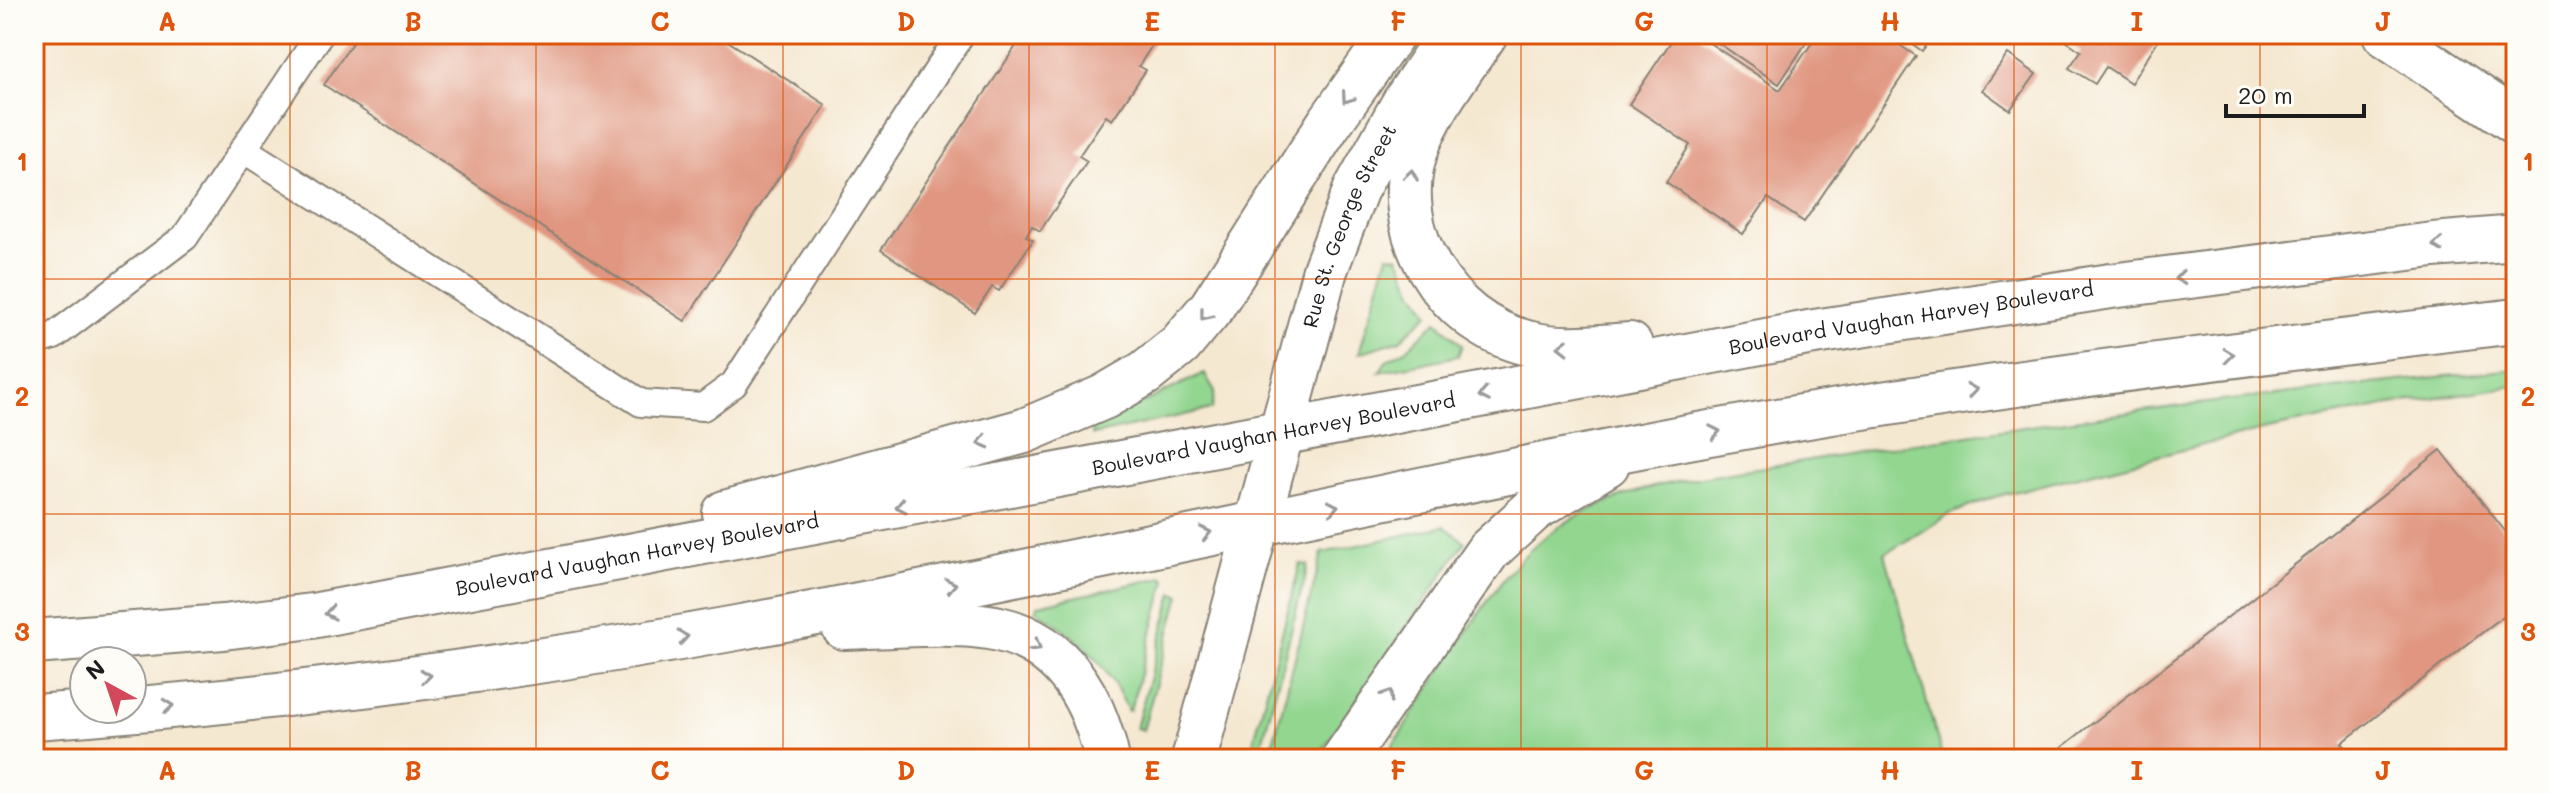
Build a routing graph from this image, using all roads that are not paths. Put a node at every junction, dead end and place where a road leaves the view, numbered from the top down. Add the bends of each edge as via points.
1 (320, 34) edge
2 (961, 34) edge
3 (1392, 34) edge
4 (1450, 34) edge
5 (1485, 34) edge
6 (2385, 34) edge
7 (2516, 122) edge
8 (243, 149) junction
9 (2516, 238) edge
10 (2516, 321) edge
11 (1808, 333) junction
12 (34, 342) edge
13 (1280, 434) junction
14 (1638, 446) junction
15 (1257, 523) junction
16 (406, 600) junction
17 (738, 628) junction
18 (34, 642) edge
19 (34, 717) edge
20 (1107, 759) edge
21 (1194, 759) edge
22 (1344, 759) edge

1 - 8 lane
2 - 8 lane via 734,384 703,407 641,403
3 -> 16 main road via 1211,308 1180,345 1104,397 1024,431
4 - 13 main road, Rue St. George Street via 1404,103 1344,217
11 -> 5 main road via 1554,347 1503,336 1466,314 1427,265 1412,219 1409,182 1416,149 1434,112
6 - 7 main road
8 - 12 lane via 185,237 54,336
9 -> 11 main road, Boulevard Vaughan Harvey Boulevard via 2111,286
14 -> 10 main road via 2121,368
11 -> 13 main road, Boulevard Vaughan Harvey Boulevard
13 - 15 main road, Rue St. George Street
13 -> 16 main road, Boulevard Vaughan Harvey Boulevard
15 -> 14 main road
22 -> 14 main road via 1488,551 1534,509
17 -> 15 main road
15 - 21 main road, Rue St. George Street
16 -> 18 main road, Boulevard Vaughan Harvey Boulevard via 223,627
19 -> 17 main road via 448,674
17 -> 20 main road via 1000,629 1053,656 1076,679 1098,723

